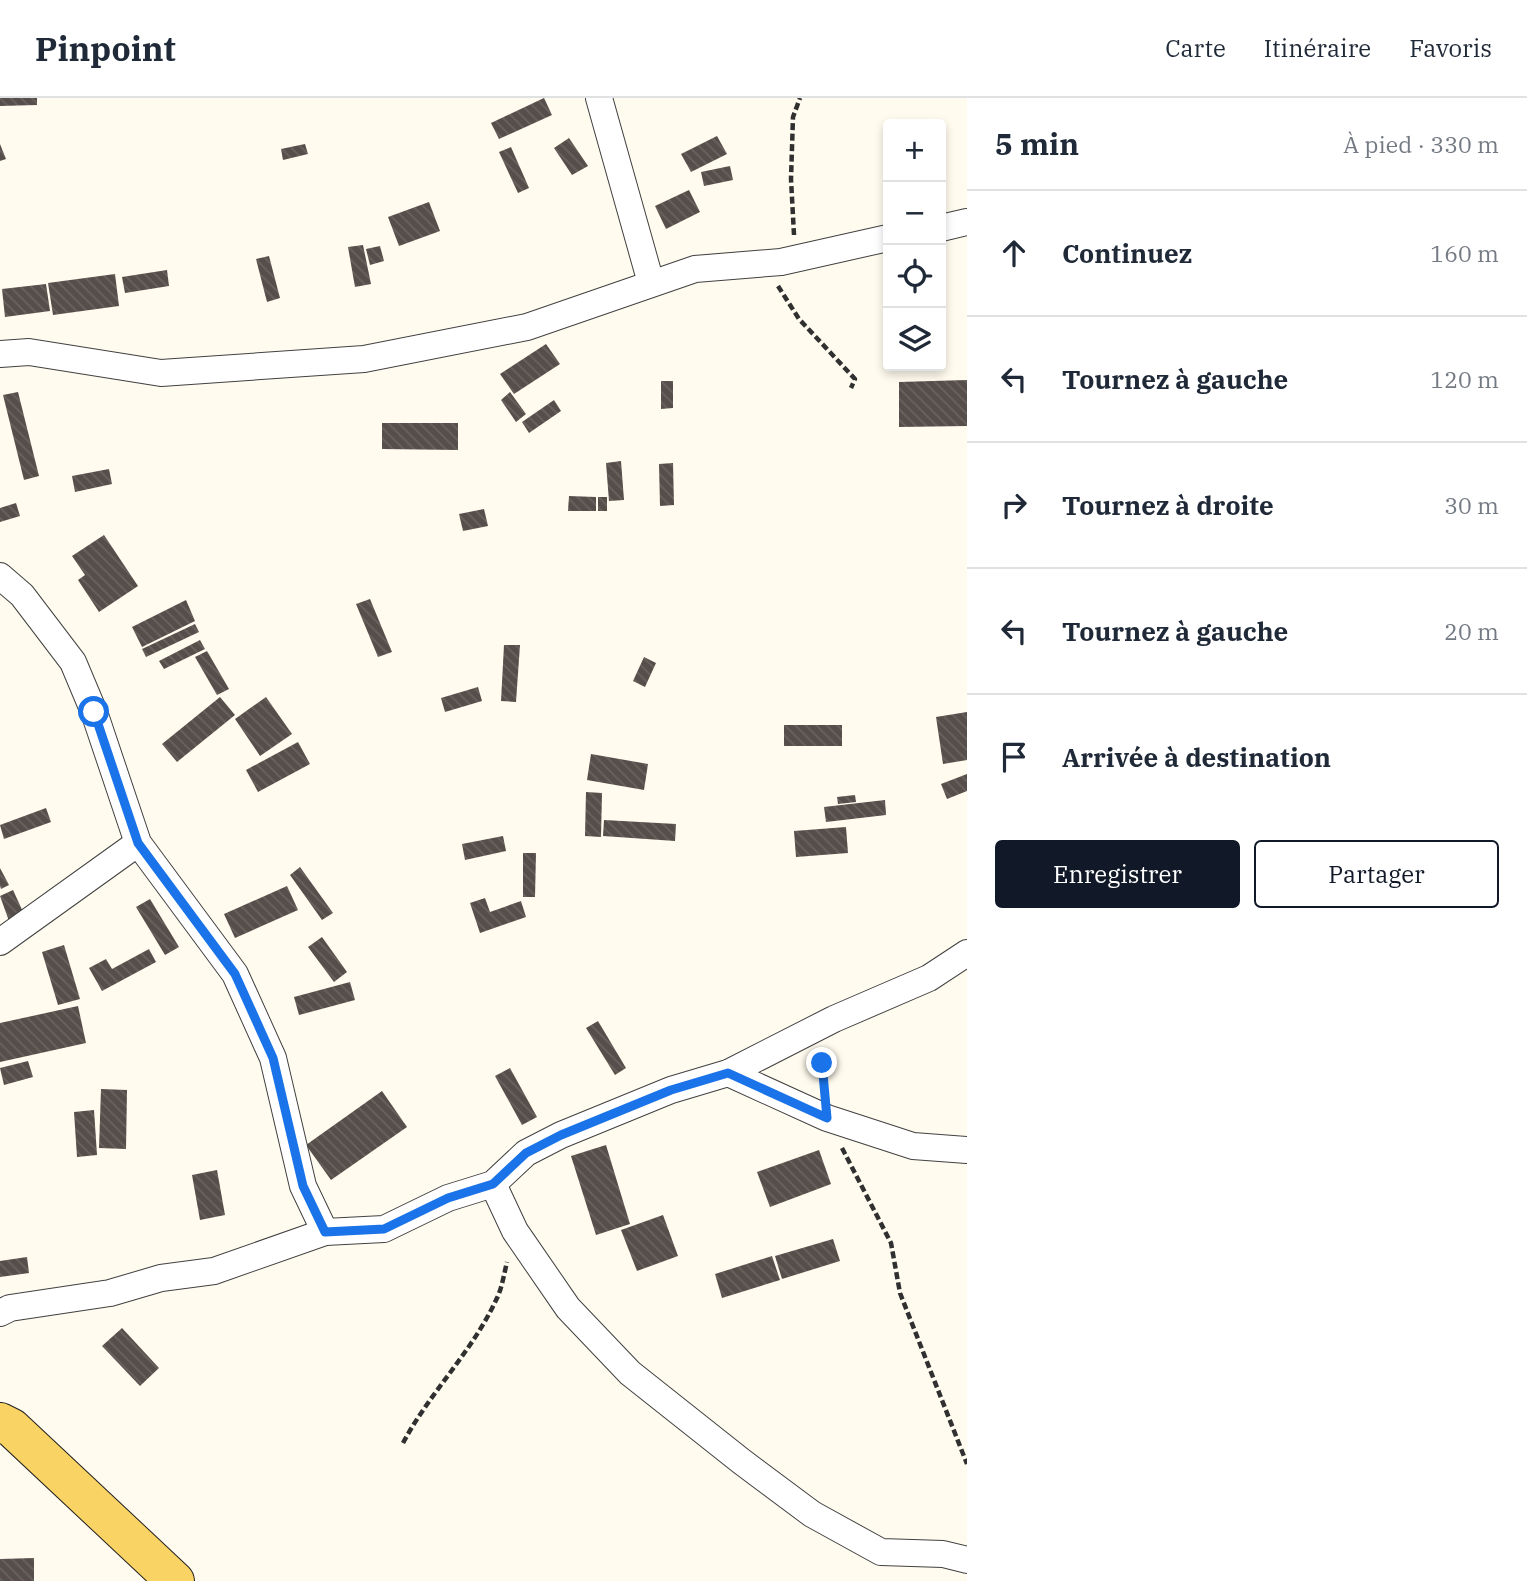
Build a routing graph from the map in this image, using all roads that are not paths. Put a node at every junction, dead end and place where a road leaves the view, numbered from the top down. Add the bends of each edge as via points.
1 (599, 98) edge
2 (967, 222) edge
3 (946, 227) edge
4 (883, 239) edge
5 (651, 284) junction
6 (0, 354) edge
7 (0, 576) edge
8 (138, 843) junction
9 (0, 942) edge
10 (967, 953) edge
11 (728, 1073) junction
12 (967, 1150) edge
13 (493, 1184) junction
14 (325, 1232) junction
15 (0, 1313) edge
16 (4, 1418) edge
17 (967, 1560) edge
18 (175, 1581) edge

1 - 5 street
2 - 3 street
4 - 5 street via 781,262 695,269
5 - 6 street via 527,327 364,359 161,373 29,352
7 - 8 street via 22,595 73,662
8 - 9 street
8 - 14 street via 235,974 273,1058 303,1186
10 - 11 street via 929,978 834,1019
11 - 12 street via 827,1118 913,1146
11 - 13 street via 671,1090 561,1135 526,1153
13 - 14 street via 448,1198 384,1229
13 - 17 street via 515,1231 568,1308 630,1373 802,1507 881,1552 943,1554
14 - 15 street via 214,1271
16 - 18 main road

